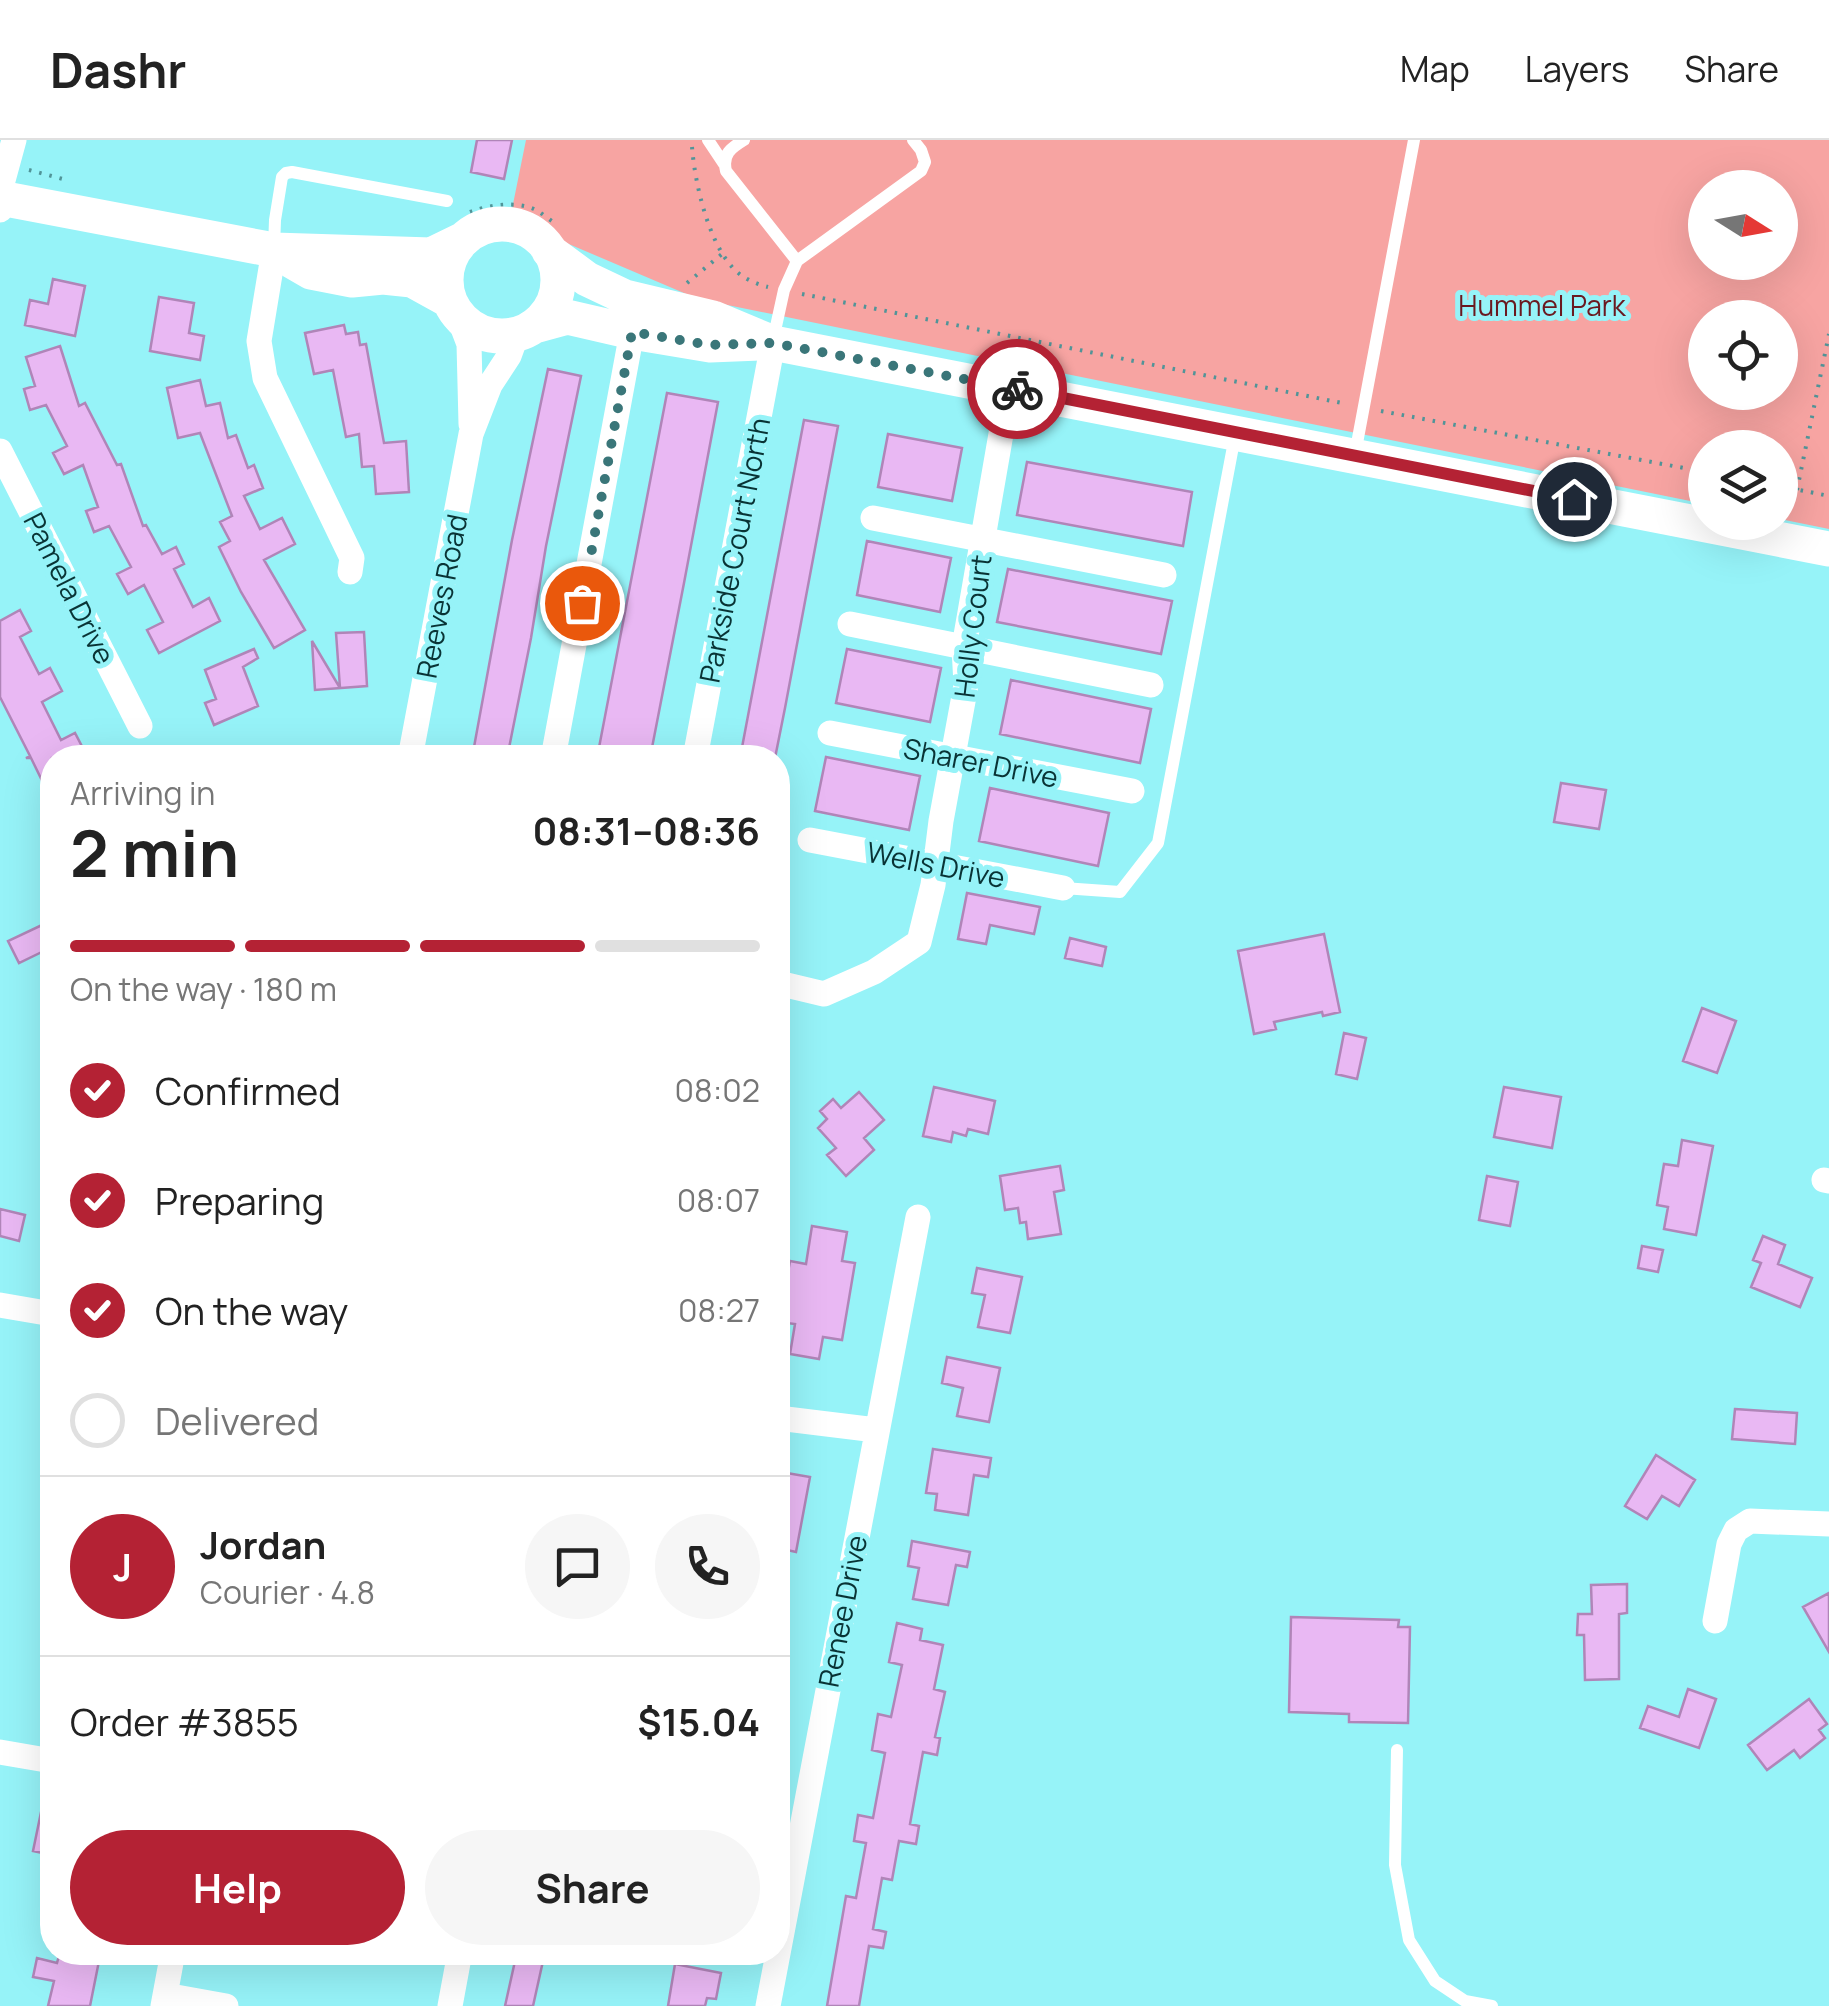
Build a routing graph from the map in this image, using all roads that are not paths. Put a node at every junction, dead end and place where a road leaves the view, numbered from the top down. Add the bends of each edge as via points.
1 (14, 140) edge
2 (708, 140) edge
3 (744, 140) edge
4 (913, 140) edge
5 (1414, 140) edge
6 (724, 164) junction
7 (447, 201) dead end
8 (1, 202) edge
9 (464, 240) junction
10 (274, 250) junction
11 (550, 250) junction
12 (796, 260) junction
13 (454, 308) junction
14 (526, 330) junction
15 (632, 332) junction
16 (773, 343) junction
17 (1010, 388) junction
18 (471, 434) junction
19 (1236, 434) junction
20 (0, 451) edge
21 (1354, 457) junction
22 (872, 518) dead end
23 (983, 540) junction
24 (1829, 549) edge
25 (350, 572) dead end
26 (1164, 575) dead end
27 (850, 624) dead end
28 (964, 647) junction
29 (1152, 685) dead end
30 (140, 726) dead end
31 (830, 733) dead end
32 (412, 745) edge
33 (555, 745) edge
34 (697, 745) edge
35 (953, 757) junction
36 (1132, 792) dead end
37 (810, 840) dead end
38 (936, 864) junction
39 (1063, 888) joint
40 (790, 985) edge
41 (918, 1217) dead end
42 (0, 1305) edge
43 (40, 1312) edge
44 (790, 1419) edge
45 (876, 1430) junction
46 (1829, 1524) edge
47 (1714, 1620) dead end
48 (1397, 1750) dead end
49 (0, 1752) edge
50 (40, 1759) edge
51 (790, 1889) edge
52 (171, 1965) edge
53 (458, 1965) edge
54 (776, 1965) edge
55 (164, 2000) edge
56 (226, 2006) edge
57 (450, 2006) edge
58 (768, 2006) edge
59 (1492, 2006) edge

1 - 8 street
2 - 6 lane
3 - 6 lane via 728,150
4 - 12 lane via 925,162 921,170
5 - 21 lane
6 - 12 lane
7 - 10 lane via 286,173
8 - 10 main road
9 - 10 main road via 431,254
9 - 11 main road via 477,230 509,224
9 - 13 main road via 447,268
10 - 13 main road via 311,272 412,280
10 - 25 street via 259,341 265,378 352,558
11 - 14 main road via 555,299
11 - 16 main road via 625,298 713,318
12 - 16 lane
13 - 14 main road via 485,334
13 - 18 street, Reeves Road via 470,344
14 - 15 main road via 567,317
14 - 18 street, Reeves Road via 490,385
15 - 16 main road via 710,345
15 - 33 street
16 - 17 main road
16 - 34 street, Parkside Court North
17 - 19 main road
17 - 23 street, Holly Court
18 - 32 street, Reeves Road
19 - 21 main road
19 - 39 lane via 1158,843 1120,892
20 - 30 street, Pamela Drive
21 - 24 main road
22 - 23 street
23 - 26 street
23 - 28 street, Holly Court
27 - 28 street
28 - 29 street
28 - 35 street, Holly Court via 966,685
31 - 35 street, Sharer Drive
35 - 36 street, Sharer Drive
35 - 38 street, Holly Court
37 - 38 street, Wells Drive
38 - 39 street, Wells Drive
38 - 40 street, Holly Court via 914,947 824,994
41 - 45 street, Renee Drive
42 - 43 street
44 - 45 street
45 - 51 street, Renee Drive
46 - 47 street via 1750,1522 1736,1530
48 - 59 lane via 1395,1865 1409,1940 1435,1982 1465,2001
49 - 50 street
52 - 55 street
53 - 57 street
54 - 58 street, Renee Drive
55 - 56 street

